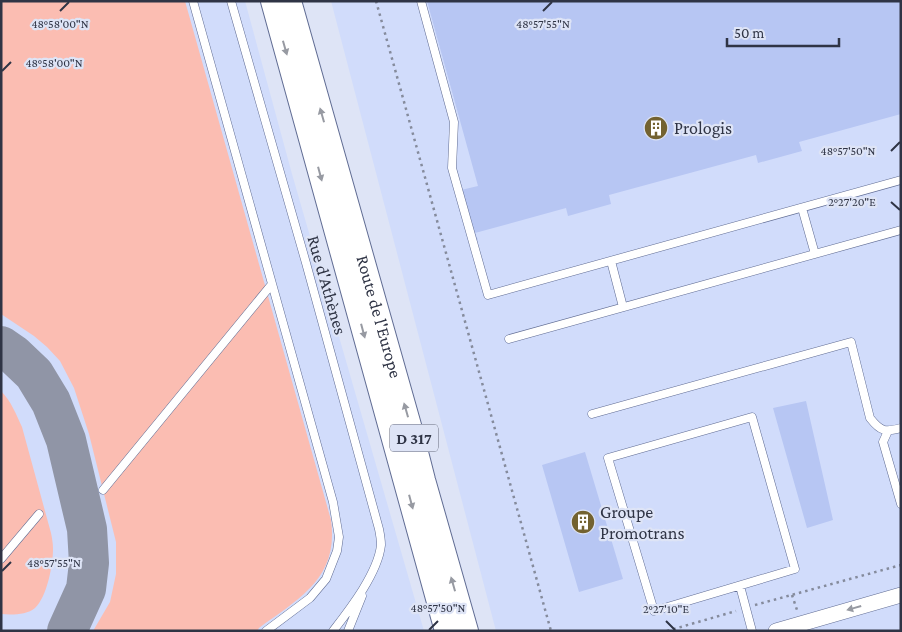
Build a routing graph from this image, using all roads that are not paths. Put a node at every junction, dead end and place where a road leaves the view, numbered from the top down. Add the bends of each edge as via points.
1 (193, 1) edge
2 (231, 1) edge
3 (272, 1) edge
4 (290, 1) edge
5 (421, 1) edge
6 (901, 180) edge
7 (802, 208) junction
8 (901, 230) edge
9 (815, 254) junction
10 (611, 261) junction
11 (272, 284) junction
12 (623, 307) junction
13 (509, 339) dead end
14 (592, 414) dead end
15 (901, 428) edge
16 (888, 431) junction
17 (103, 490) dead end
18 (901, 504) edge
19 (39, 514) dead end
20 (1, 559) edge
21 (370, 577) junction
22 (740, 586) junction
23 (901, 595) edge
24 (266, 631) edge
25 (333, 631) edge
26 (348, 631) edge
27 (446, 631) edge
28 (467, 631) edge
29 (752, 631) edge
30 (776, 631) edge

1 - 11 lane
2 - 21 lane, Rue d'Athènes via 379,529 381,544
3 -> 27 main road, Route de l'Europe / D 317
28 -> 4 main road, Route de l'Europe / D 317
5 - 10 lane via 454,122 452,168 488,295
6 - 7 lane
7 - 9 lane
7 - 10 lane
8 - 9 lane
9 - 12 lane
10 - 12 lane
11 - 17 lane
11 - 24 lane via 333,502 339,536 337,552 326,579 310,598
12 - 13 lane
14 - 16 lane via 851,342 870,418 877,427
15 - 16 lane
16 - 18 lane via 883,442
19 - 20 lane
21 - 25 lane, Rue d'Athènes
21 - 26 lane, Rue d'Athènes
22 - 22 lane via 654,611 608,458 752,417 795,569
22 - 29 lane
23 -> 30 street

